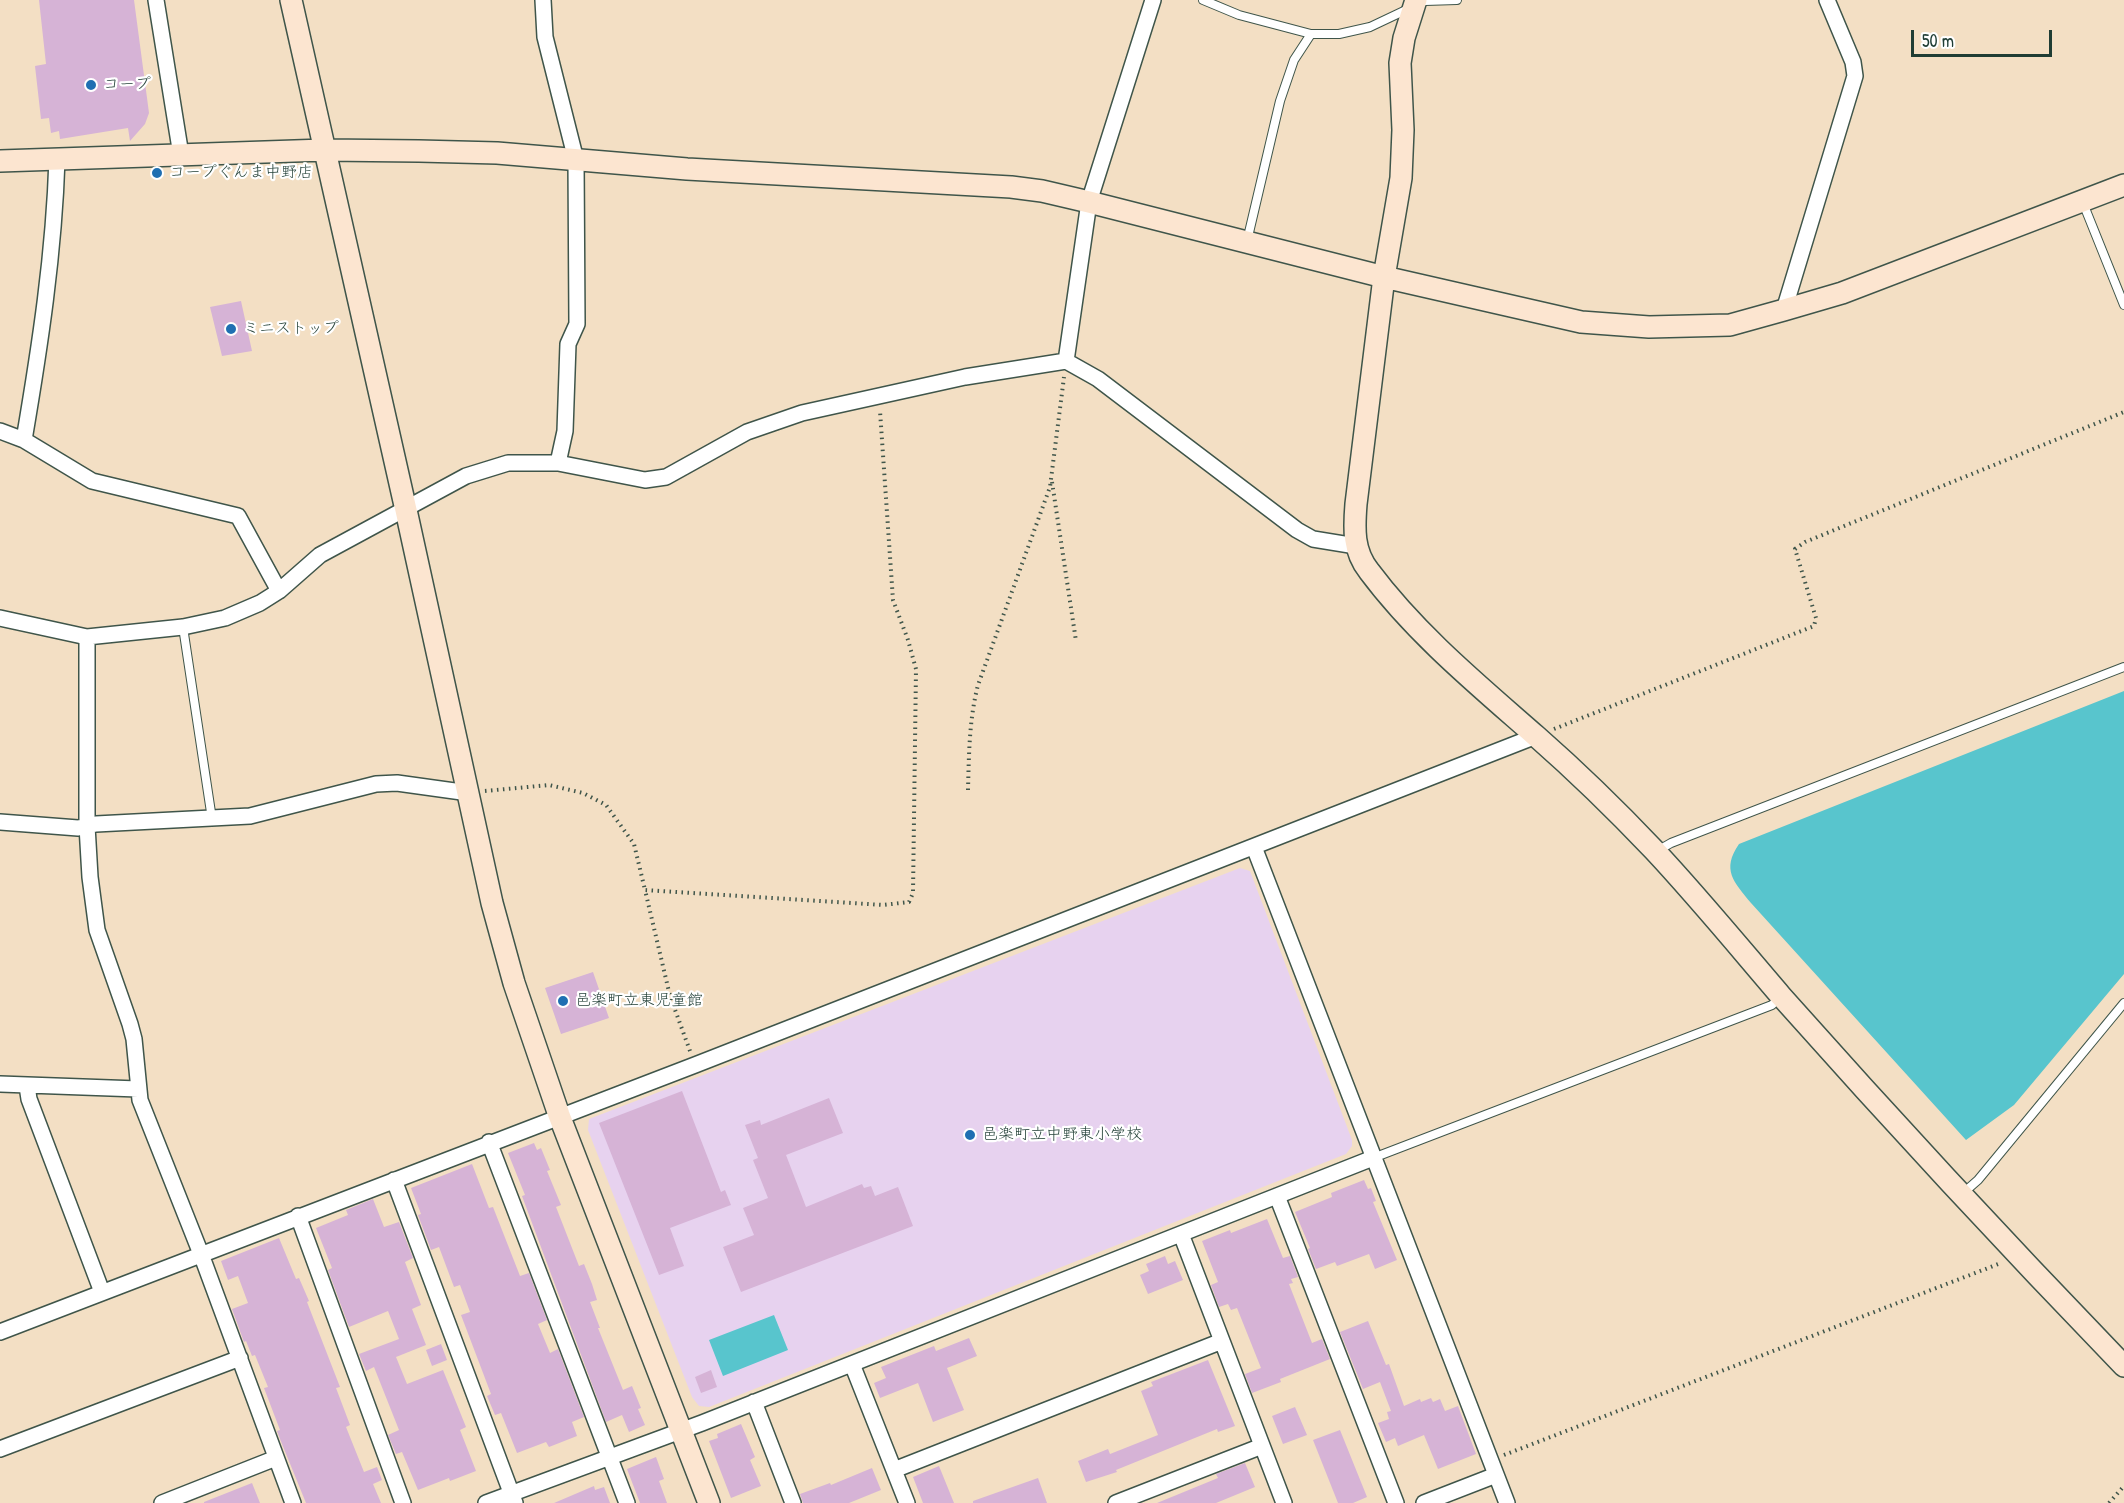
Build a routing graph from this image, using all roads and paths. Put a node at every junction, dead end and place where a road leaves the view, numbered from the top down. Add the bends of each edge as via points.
1 (156, 0) edge
2 (291, 0) edge
3 (543, 0) edge
4 (1153, 0) edge
5 (1203, 0) edge
6 (1457, 0) edge
7 (1827, 0) edge
8 (1414, 4) edge
9 (1311, 34) junction
10 (324, 150) junction
11 (181, 155) junction
12 (57, 159) junction
13 (576, 160) junction
14 (0, 161) edge
15 (2124, 185) edge
16 (2082, 201) junction
17 (1089, 202) junction
18 (1246, 242) junction
19 (1384, 277) junction
20 (2124, 304) edge
21 (1784, 310) junction
22 (1066, 361) junction
23 (879, 395) junction
24 (2124, 412) edge
25 (0, 431) edge
26 (24, 440) junction
27 (558, 463) junction
28 (1051, 475) junction
29 (406, 510) junction
30 (1356, 546) junction
31 (279, 591) junction
32 (0, 618) edge
33 (183, 627) junction
34 (87, 637) junction
35 (1076, 642) dead end
36 (2124, 667) edge
37 (1536, 736) junction
38 (968, 790) dead end
39 (469, 793) junction
40 (213, 819) junction
41 (0, 822) edge
42 (87, 826) junction
43 (1254, 846) junction
44 (1656, 852) junction
45 (645, 890) junction
46 (1781, 996) junction
47 (2124, 1003) edge
48 (695, 1065) junction
49 (0, 1084) edge
50 (27, 1086) junction
51 (138, 1089) junction
52 (559, 1115) junction
53 (489, 1142) junction
54 (1373, 1158) junction
55 (394, 1180) junction
56 (1961, 1195) junction
57 (1277, 1196) junction
58 (298, 1216) junction
59 (1181, 1234) junction
60 (201, 1254) junction
61 (2018, 1256) junction
62 (102, 1292) junction
63 (0, 1332) edge
64 (1222, 1341) junction
65 (240, 1358) junction
66 (852, 1364) junction
67 (2124, 1366) edge
68 (754, 1402) junction
69 (680, 1431) junction
70 (1262, 1446) junction
71 (0, 1449) edge
72 (276, 1458) junction
73 (609, 1458) junction
74 (1493, 1468) junction
75 (894, 1470) junction
76 (2124, 1486) edge
77 (513, 1498) edge
78 (162, 1503) edge
79 (293, 1503) edge
80 (404, 1503) edge
81 (486, 1503) edge
82 (627, 1503) edge
83 (709, 1503) edge
84 (794, 1503) edge
85 (907, 1503) edge
86 (1116, 1503) edge
87 (1284, 1503) edge
88 (1395, 1503) edge
89 (1424, 1503) edge
90 (1507, 1503) edge
91 (2109, 1503) edge

1 - 11 street
2 - 10 street
3 - 13 street via 544,36
4 - 17 street
5 - 9 lane via 1239,15
6 - 8 lane
7 - 21 street via 1855,76
8 - 9 lane via 1370,27 1339,34
8 - 19 street via 1400,63 1401,178
9 - 18 lane via 1294,60 1280,101
10 - 11 street
10 - 13 street via 497,153
10 - 29 street
11 - 12 street
12 - 14 street
12 - 26 street via 55,224 44,324
13 - 17 street via 1011,187
13 - 27 street via 577,324 568,344 565,431
15 - 16 street
16 - 20 lane
16 - 21 street via 1842,293
17 - 18 street
17 - 22 street
18 - 19 street
19 - 21 street via 1581,322 1649,327 1730,325
19 - 30 street via 1356,504
22 - 23 street
22 - 28 path
22 - 30 street via 1098,379 1297,530 1313,539
23 - 27 street via 802,413 747,432 666,477 645,480
23 - 45 path via 893,600 916,669 914,893 909,902 883,904
24 - 37 path via 1805,542 1795,549 1816,618 1814,627
25 - 26 street
26 - 31 street via 92,481 238,516
27 - 29 street via 508,463 466,476
28 - 35 path
28 - 38 path via 972,708
29 - 31 street via 320,555
29 - 39 street
30 - 37 street via 1368,571 1408,617
31 - 33 street via 246,611
32 - 34 street
33 - 34 street
33 - 40 lane
34 - 42 street
36 - 44 lane
37 - 43 street
37 - 44 street
39 - 40 street via 397,783 376,784 250,816
39 - 45 path via 549,785 583,793 606,804 634,844
39 - 52 street via 514,983
40 - 42 street
41 - 42 street
42 - 51 street via 97,930 134,1039
43 - 48 street
43 - 54 street
44 - 46 street
45 - 48 path via 670,996
46 - 54 lane via 1772,1005
46 - 56 street
47 - 56 lane via 1978,1180
48 - 52 street
49 - 50 street
50 - 51 street
50 - 62 street
51 - 60 street
52 - 53 street
52 - 69 street
53 - 55 street
53 - 73 street
54 - 57 street
54 - 74 street
55 - 58 street
55 - 77 street
56 - 61 street
57 - 59 street
57 - 88 street
58 - 60 street
58 - 80 street
59 - 64 street
59 - 66 street
60 - 62 street
60 - 65 street
61 - 67 street
61 - 74 path
62 - 63 street
64 - 70 street
64 - 75 street
65 - 71 street
65 - 72 street
66 - 68 street
66 - 75 street
68 - 69 street
68 - 84 street
69 - 73 street
69 - 83 street
70 - 86 street
70 - 87 street
72 - 78 street
72 - 79 street
73 - 77 street
73 - 82 street
74 - 89 street
74 - 90 street
75 - 85 street
76 - 91 path
77 - 81 street

